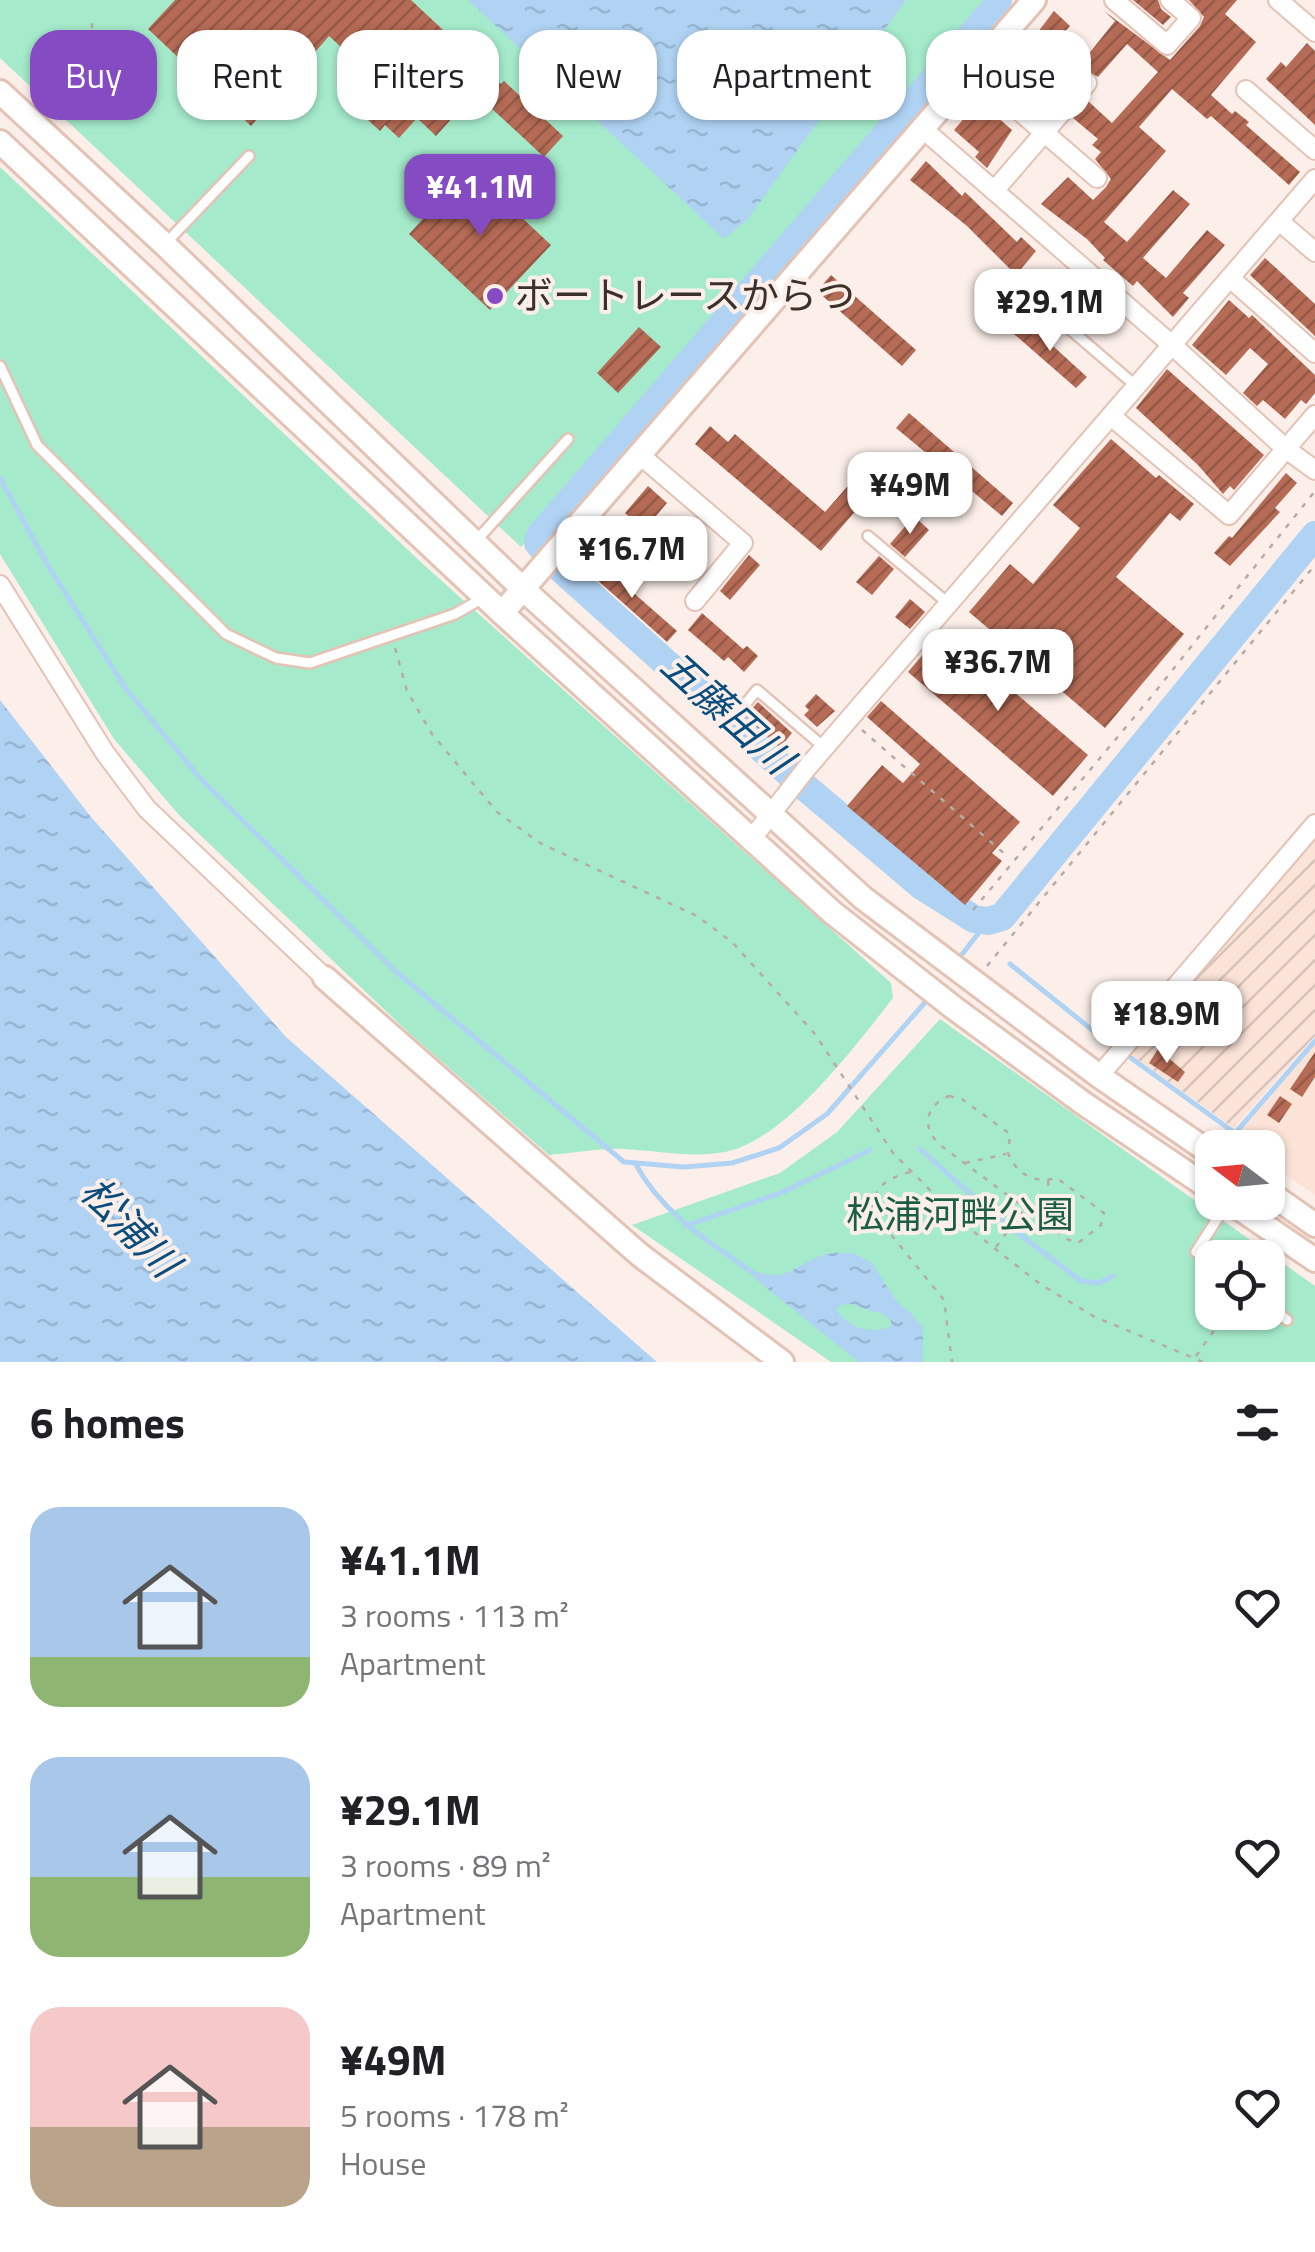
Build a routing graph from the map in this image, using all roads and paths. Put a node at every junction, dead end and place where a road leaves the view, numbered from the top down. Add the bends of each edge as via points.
1 (1034, 0) edge
2 (1114, 0) edge
3 (1170, 0) edge
4 (1278, 0) edge
5 (92, 16) dead end
6 (92, 30) edge
7 (1008, 30) edge
8 (1315, 32) edge
9 (1246, 90) dead end
10 (0, 92) edge
11 (930, 120) edge
12 (1030, 120) edge
13 (1055, 120) edge
14 (923, 128) junction
15 (1044, 132) junction
16 (0, 142) edge
17 (1315, 150) edge
18 (249, 156) dead end
19 (1097, 178) dead end
20 (1315, 179) edge
21 (994, 190) junction
22 (1279, 221) junction
23 (165, 245) junction
24 (1315, 252) edge
25 (1230, 278) junction
26 (1021, 286) dead end
27 (1172, 344) junction
28 (1315, 354) edge
29 (0, 366) edge
30 (1136, 386) junction
31 (1315, 415) edge
32 (1111, 416) junction
33 (568, 439) dead end
34 (1286, 448) junction
35 (640, 455) junction
36 (1315, 470) edge
37 (1315, 491) edge
38 (868, 536) dead end
39 (475, 542) junction
40 (1315, 565) edge
41 (0, 585) edge
42 (524, 588) junction
43 (695, 601) dead end
44 (949, 604) junction
45 (494, 605) junction
46 (392, 637) junction
47 (742, 708) dead end
48 (849, 720) junction
49 (825, 748) junction
50 (770, 816) junction
51 (1315, 824) edge
52 (750, 841) junction
53 (1008, 856) dead end
54 (972, 910) dead end
55 (325, 978) joint
56 (974, 983) junction
57 (1099, 1076) junction
58 (1195, 1142) edge
59 (1008, 1154) junction
60 (963, 1163) junction
61 (910, 1172) junction
62 (1195, 1179) edge
63 (1048, 1180) junction
64 (1285, 1204) edge
65 (1024, 1209) junction
66 (1256, 1220) edge
67 (1315, 1224) edge
68 (1052, 1228) junction
69 (996, 1249) junction
70 (1315, 1260) edge
71 (1214, 1330) edge
72 (1195, 1357) junction
73 (782, 1362) edge
74 (952, 1362) edge
75 (1202, 1362) edge

1 - 7 street
2 - 3 street via 1167,45 1190,18
4 - 8 street
5 - 6 path
9 - 17 street
10 - 23 street
11 - 14 street
12 - 15 street
13 - 15 street
14 - 21 street
14 - 35 street
15 - 19 street
15 - 21 street
16 - 45 street
18 - 23 lane
20 - 22 street
21 - 27 street
22 - 24 street
22 - 25 street
23 - 39 street
25 - 27 street
25 - 28 street
26 - 30 lane
27 - 30 street
27 - 34 street
29 - 46 lane via 37,445 226,634 276,658 310,663
30 - 32 street
31 - 34 street
32 - 34 street via 1229,515
32 - 44 street
33 - 39 lane
34 - 36 street
35 - 42 street
35 - 43 street via 744,543
37 - 54 path
38 - 44 lane
39 - 42 street
40 - 56 path
41 - 55 street via 146,809
42 - 45 street
42 - 50 street
44 - 48 street
45 - 46 lane
45 - 52 street
46 - 61 path via 407,691 432,734 497,812 540,843 696,916 732,942 792,1004
47 - 49 lane via 758,690
48 - 49 street
48 - 53 path
49 - 50 street
50 - 52 street
50 - 56 street
51 - 57 street
52 - 62 street via 954,1008
55 - 73 street via 640,1255
56 - 57 street
57 - 58 street
59 - 60 path
59 - 60 path via 1010,1134 949,1096 937,1101 927,1122 930,1136
59 - 63 path via 1020,1173
60 - 65 path
61 - 69 path
61 - 74 path via 886,1180 872,1210 944,1300
63 - 68 path
63 - 68 path via 1057,1178 1104,1213 1078,1243
64 - 67 street
65 - 68 path
65 - 69 path
66 - 70 street
69 - 72 path via 1093,1316
71 - 72 path
72 - 75 path

